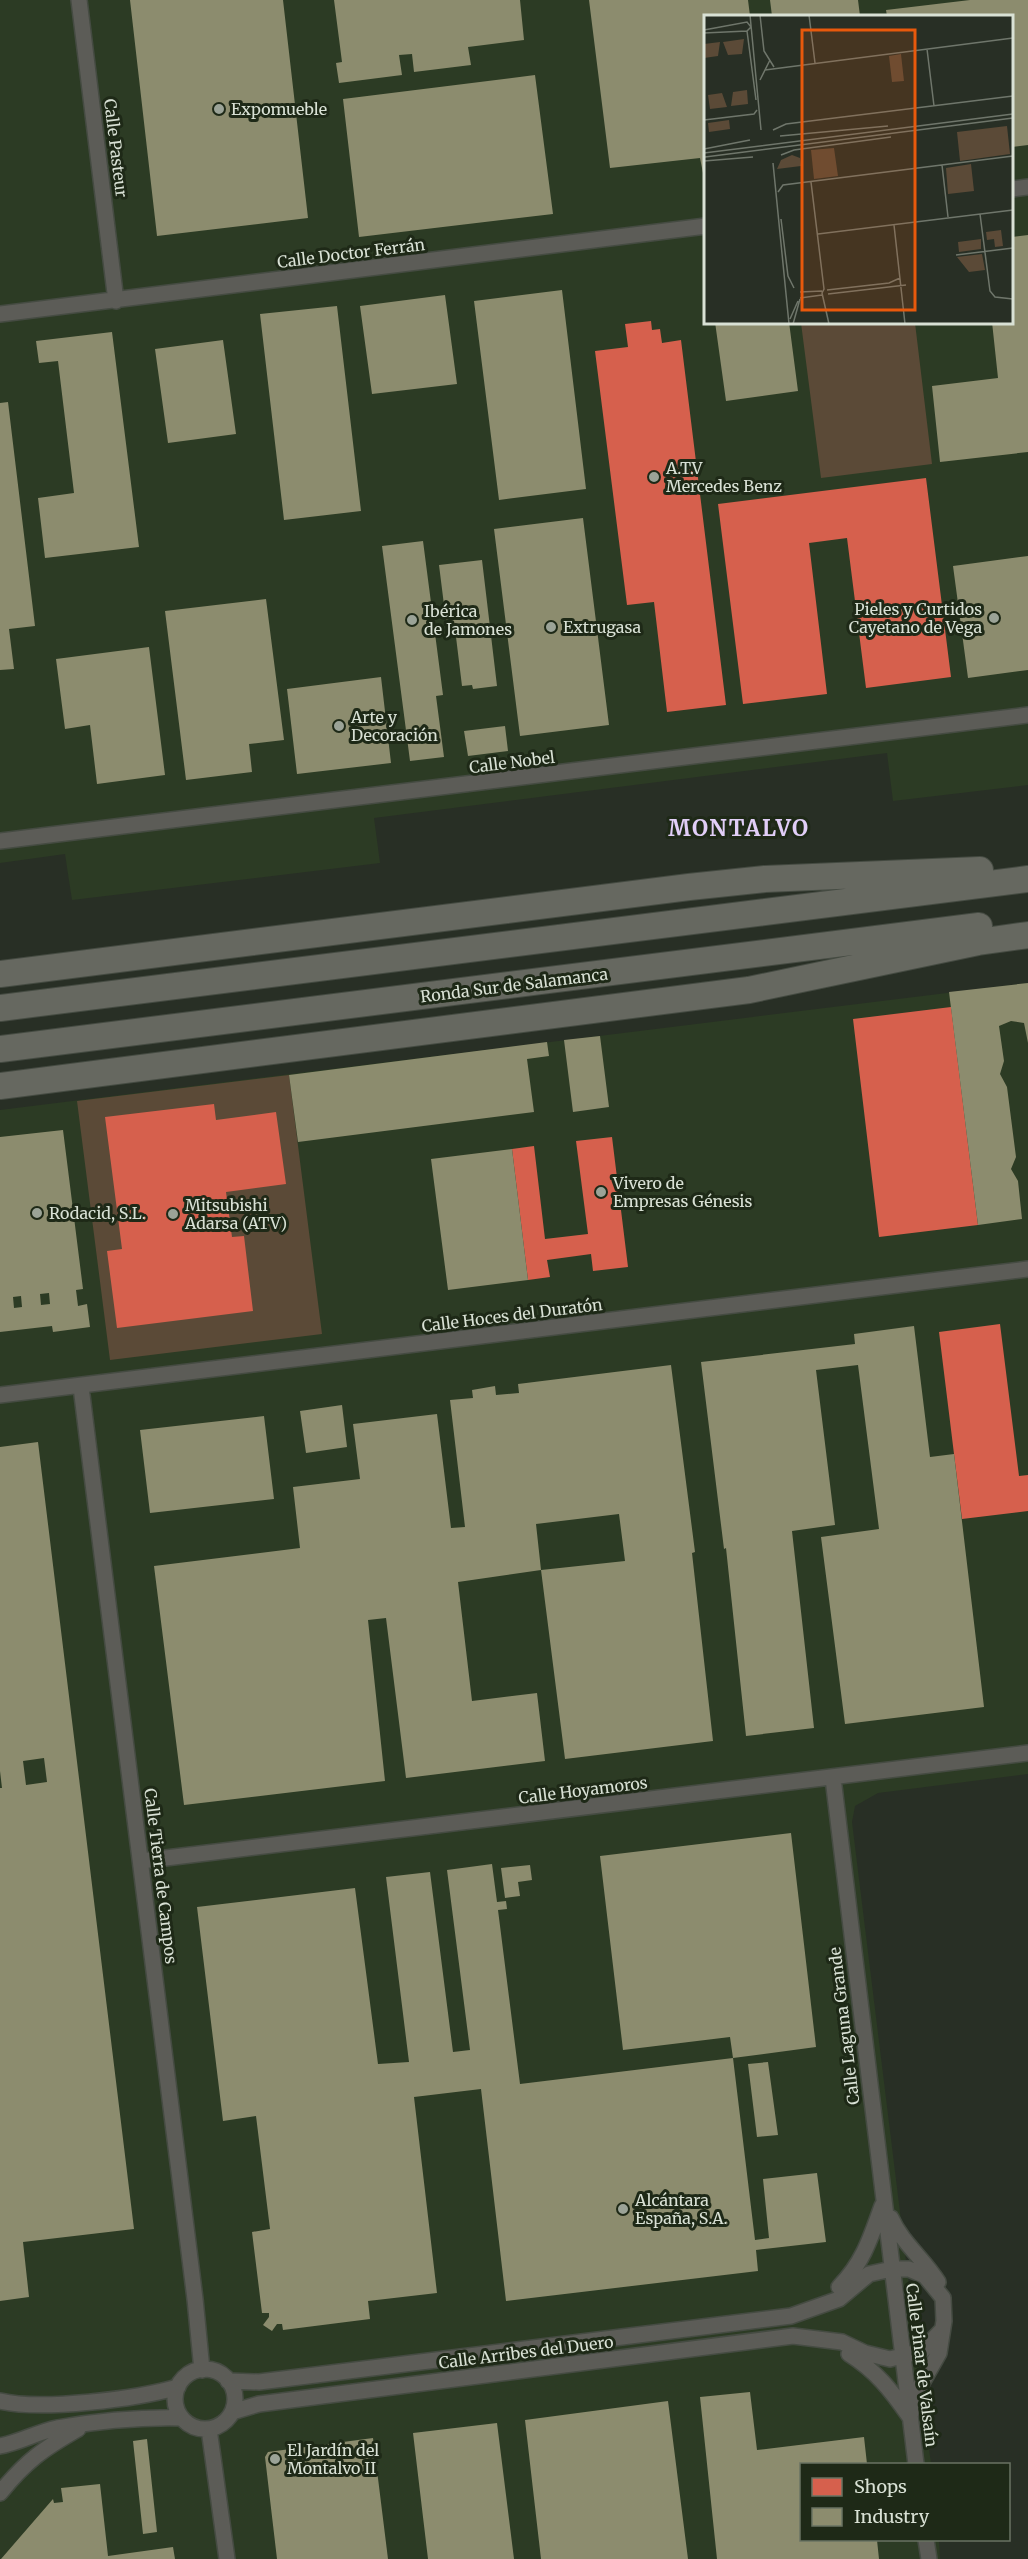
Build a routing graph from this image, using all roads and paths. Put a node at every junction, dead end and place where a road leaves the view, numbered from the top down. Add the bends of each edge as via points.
1 (80, 0) edge
2 (1028, 187) edge
3 (1013, 189) edge
4 (704, 226) edge
5 (116, 301) junction
6 (0, 314) edge
7 (1028, 715) edge
8 (0, 841) edge
9 (1028, 865) edge
10 (1028, 879) edge
11 (1028, 920) edge
12 (1028, 935) edge
13 (0, 975) edge
14 (0, 1008) edge
15 (0, 1049) edge
16 (0, 1086) edge
17 (1028, 1269) edge
18 (81, 1387) junction
19 (0, 1395) edge
20 (1028, 1753) edge
21 (833, 1778) junction
22 (141, 1861) junction
23 (884, 2201) junction
24 (892, 2269) junction
25 (943, 2298) junction
26 (818, 2308) junction
27 (943, 2329) junction
28 (826, 2340) junction
29 (903, 2357) junction
30 (202, 2370) junction
31 (228, 2381) junction
32 (178, 2387) junction
33 (0, 2401) edge
34 (232, 2412) junction
35 (910, 2416) junction
36 (182, 2418) junction
37 (86, 2425) junction
38 (209, 2429) junction
39 (0, 2445) edge
40 (916, 2463) edge
41 (0, 2493) edge
42 (926, 2541) edge
43 (227, 2559) edge
44 (928, 2559) edge

1 - 5 street, Calle Pasteur
2 - 3 street
4 - 5 street, Calle Doctor Ferrán
5 - 6 street, Calle Doctor Ferrán
7 - 8 street, Calle Nobel
9 - 13 highway via 765,879 689,887
10 - 14 highway
11 - 15 highway, Ronda Sur de Salamanca
12 - 16 highway via 749,990
17 - 18 street, Calle Hoces del Duratón
18 - 19 street, Calle Hoces del Duratón
18 - 22 street, Calle Tierra de Campos
20 - 21 street, Calle Hoyamoros
21 - 22 street, Calle Hoyamoros
21 - 23 street, Calle Laguna Grande
22 - 30 street, Calle Tierra de Campos
23 - 24 street, Calle Laguna Grande
23 - 25 street via 898,2235 929,2267
23 - 26 street, Calle Arribes del Duero via 865,2254 852,2274
24 - 25 street, Calle Arribes del Duero via 925,2276
24 - 26 street, Calle Arribes del Duero via 869,2274 839,2299
24 - 29 street, Calle Pinar de Valsaín
25 - 27 street
26 - 31 street, Calle Arribes del Duero via 790,2316 259,2382
27 - 29 street via 922,2351
27 - 35 street via 939,2353 918,2390
28 - 29 street, Calle Arribes del Duero via 842,2342 880,2358
28 - 34 street, Calle Arribes del Duero via 793,2336 259,2404
28 - 35 street, Calle Arribes del Duero via 872,2368
29 - 35 street, Calle Pinar de Valsaín
30 - 31 street via 219,2373
30 - 32 street via 188,2375
31 - 34 street via 235,2399
32 - 33 street via 154,2394 46,2405
32 - 36 street via 176,2400
34 - 38 street via 223,2423
35 - 40 street, Calle Pinar de Valsaín
36 - 37 street via 154,2417
36 - 38 street via 194,2427
37 - 39 street
37 - 41 street via 21,2467
38 - 43 street
42 - 44 street

